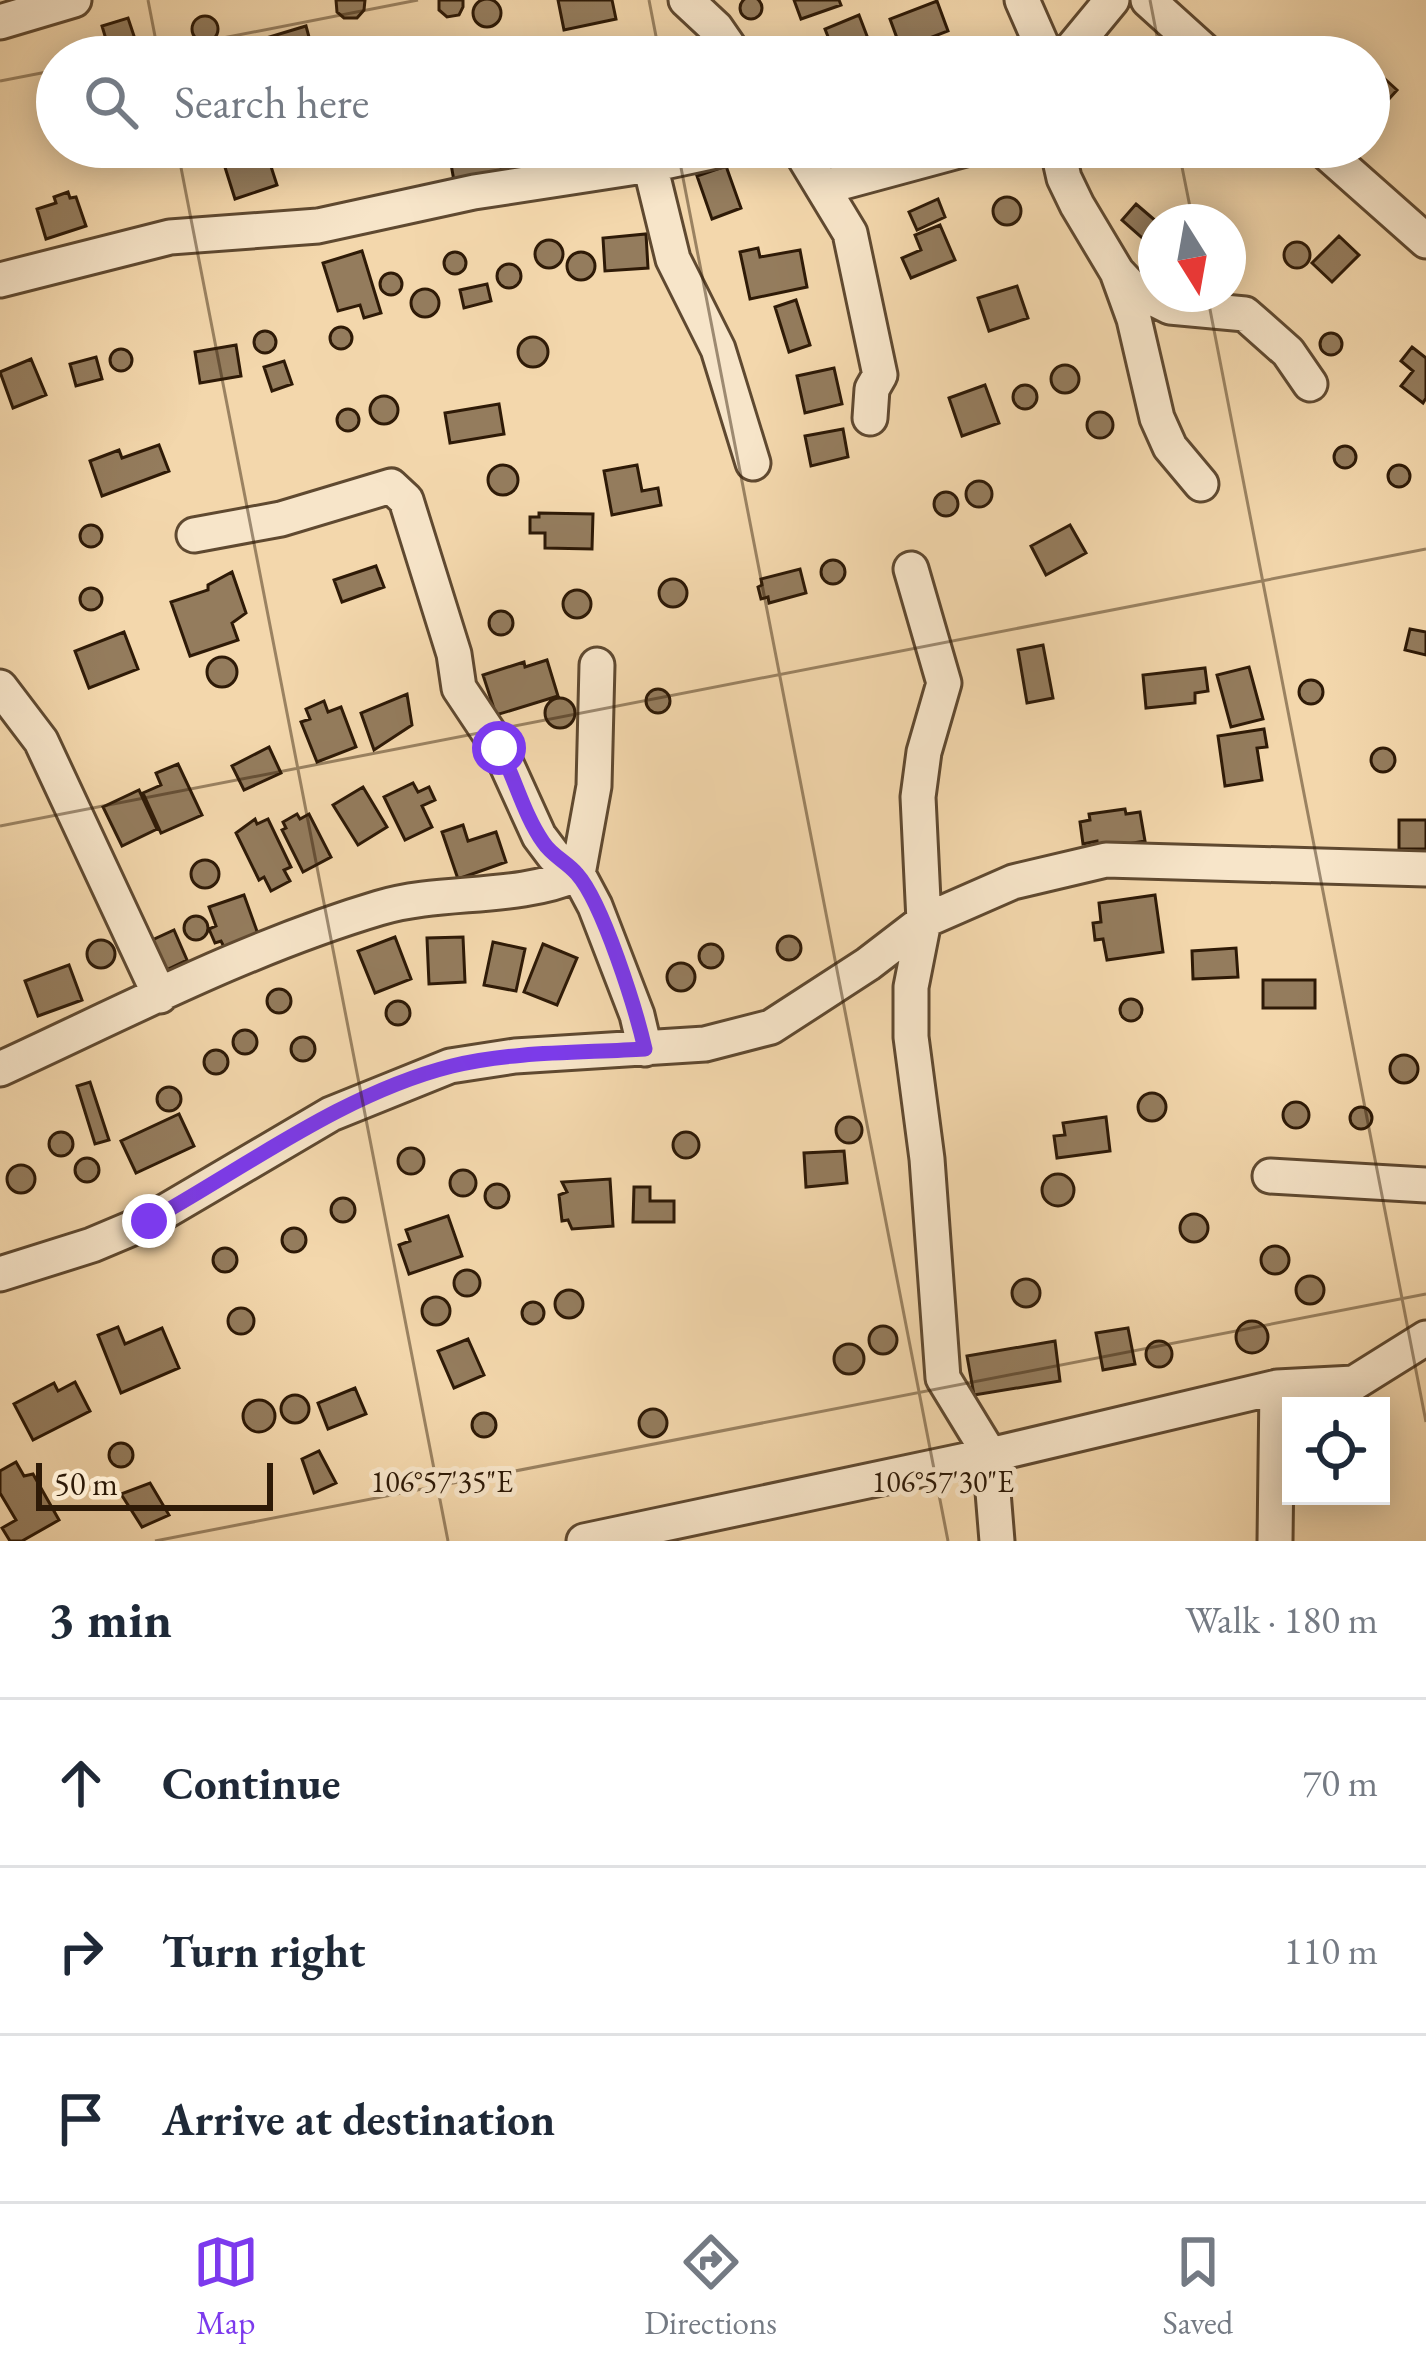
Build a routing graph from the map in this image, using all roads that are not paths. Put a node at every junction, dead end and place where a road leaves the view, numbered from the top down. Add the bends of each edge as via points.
1 (74, 0) edge
2 (686, 0) edge
3 (1022, 0) edge
4 (1112, 0) edge
5 (1148, 0) edge
6 (0, 22) edge
7 (722, 36) edge
8 (1038, 36) edge
9 (1082, 36) edge
10 (1187, 36) edge
11 (630, 168) edge
12 (651, 168) edge
13 (812, 168) edge
14 (895, 168) edge
15 (1062, 168) edge
16 (1344, 168) edge
17 (825, 187) junction
18 (1426, 241) edge
19 (1117, 272) junction
20 (0, 280) edge
21 (1310, 384) dead end
22 (870, 418) dead end
23 (753, 463) dead end
24 (1201, 484) dead end
25 (194, 535) dead end
26 (911, 569) dead end
27 (597, 665) dead end
28 (0, 687) edge
29 (1426, 869) edge
30 (578, 874) junction
31 (924, 921) junction
32 (160, 996) junction
33 (645, 1049) junction
34 (0, 1069) edge
35 (1270, 1176) dead end
36 (1426, 1185) edge
37 (0, 1274) edge
38 (1426, 1338) edge
39 (1277, 1387) junction
40 (990, 1455) junction
41 (584, 1541) edge
42 (998, 1541) edge
43 (1275, 1541) edge

1 - 6 street
2 - 7 street
3 - 8 street
4 - 9 street
5 - 10 street
11 - 20 street via 318,226 170,237
12 - 23 street via 673,259 718,349
13 - 17 street
14 - 17 street
15 - 19 street
16 - 18 street
17 - 22 street via 850,233 880,375
19 - 21 street via 1170,307 1245,314
19 - 24 street via 1157,418
25 - 30 street via 399,490 459,688 499,748 544,844
26 - 31 street via 944,683 918,797
27 - 30 street via 594,786
28 - 32 street via 40,741
29 - 31 street via 1106,860 1013,882
30 - 32 street via 387,906
30 - 33 street
31 - 33 street via 771,1027
31 - 40 street via 911,1037 943,1378
32 - 34 street
33 - 37 street via 483,1060 423,1075 331,1114 149,1221
35 - 36 street
38 - 39 street via 1354,1382
39 - 40 street
39 - 43 street
40 - 41 street
40 - 42 street

